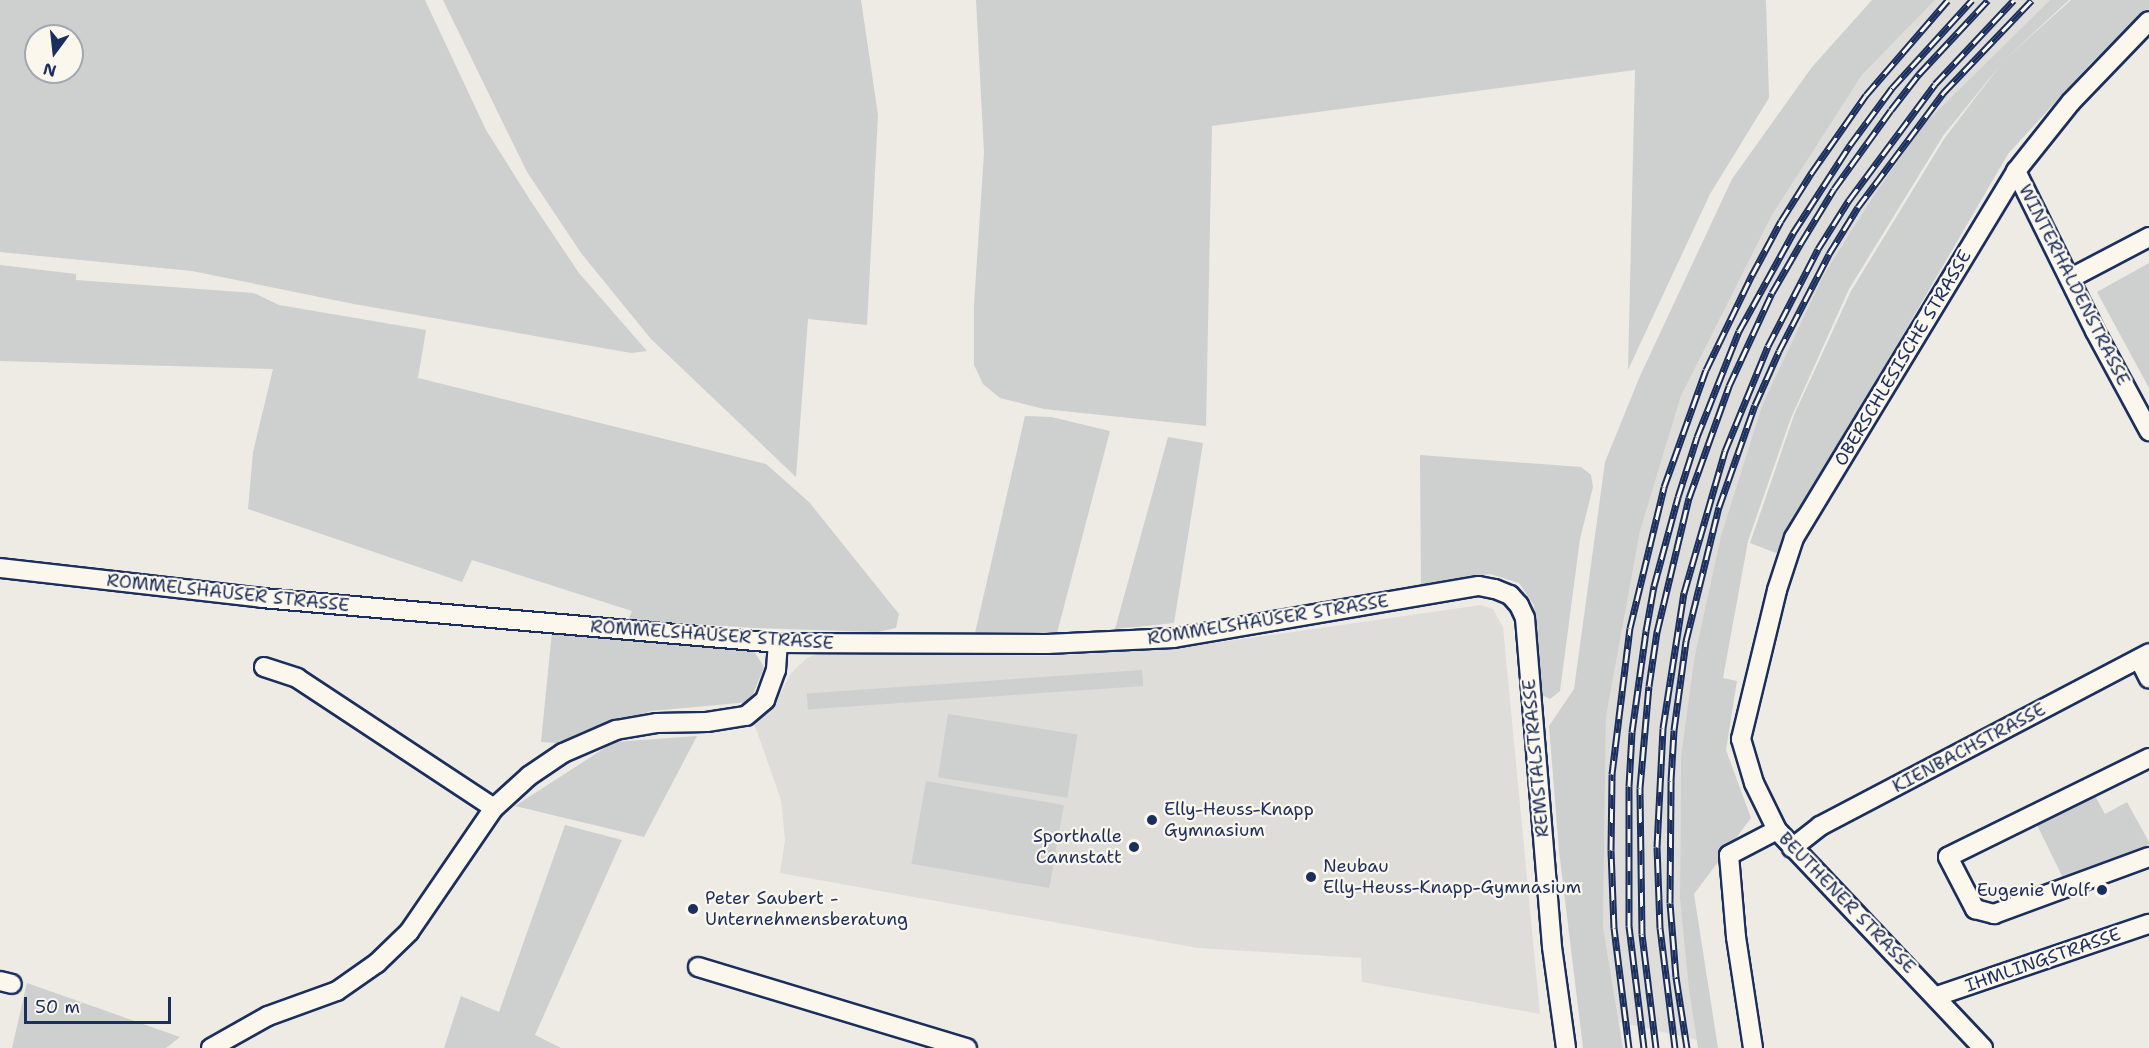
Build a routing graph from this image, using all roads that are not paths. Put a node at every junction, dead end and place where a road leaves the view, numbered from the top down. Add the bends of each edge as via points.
1 (2149, 21) edge
2 (2016, 171) junction
3 (2149, 237) edge
4 (2071, 278) junction
5 (2149, 431) edge
6 (0, 568) edge
7 (1495, 589) joint
8 (778, 643) junction
9 (2144, 656) edge
10 (264, 667) dead end
11 (2149, 679) edge
12 (1742, 739) joint
13 (2147, 765) edge
14 (494, 808) junction
15 (1777, 830) junction
16 (1792, 848) junction
17 (2149, 857) edge
18 (2149, 924) edge
19 (698, 967) dead end
20 (1937, 996) junction
21 (211, 1048) edge
22 (967, 1048) edge
23 (1566, 1048) edge
24 (1753, 1048) edge
25 (1983, 1048) edge

1 - 2 street, OBERSCHLESISCHE STRASSE via 2071,102
2 - 4 street, WINTERHALDENSTRASSE
2 - 12 street, OBERSCHLESISCHE STRASSE via 1794,538 1777,590
3 - 4 street
4 - 5 street, WINTERHALDENSTRASSE
6 - 8 street, ROMMELSHAUSER STRASSE via 262,598
7 - 8 street, ROMMELSHAUSER STRASSE via 1479,586 1174,638 1047,644
7 - 23 street, REMSTALSTRASSE via 1510,595 1525,618 1552,947
8 - 14 street via 776,670 765,700 746,716 616,730 563,753 529,776
9 - 11 street
9 - 16 street, KIENBACHSTRASSE via 1820,826
10 - 14 street via 297,678
12 - 15 street, BEUTHENER STRASSE via 1754,783
13 - 17 street via 1948,857 1975,909 1994,914
14 - 21 street via 409,932 377,963 337,991 268,1016
15 - 16 street, BEUTHENER STRASSE
15 - 24 street via 1729,855
16 - 20 street, BEUTHENER STRASSE
18 - 20 street, IHMLINGSTRASSE
19 - 22 street
20 - 25 street, BEUTHENER STRASSE

